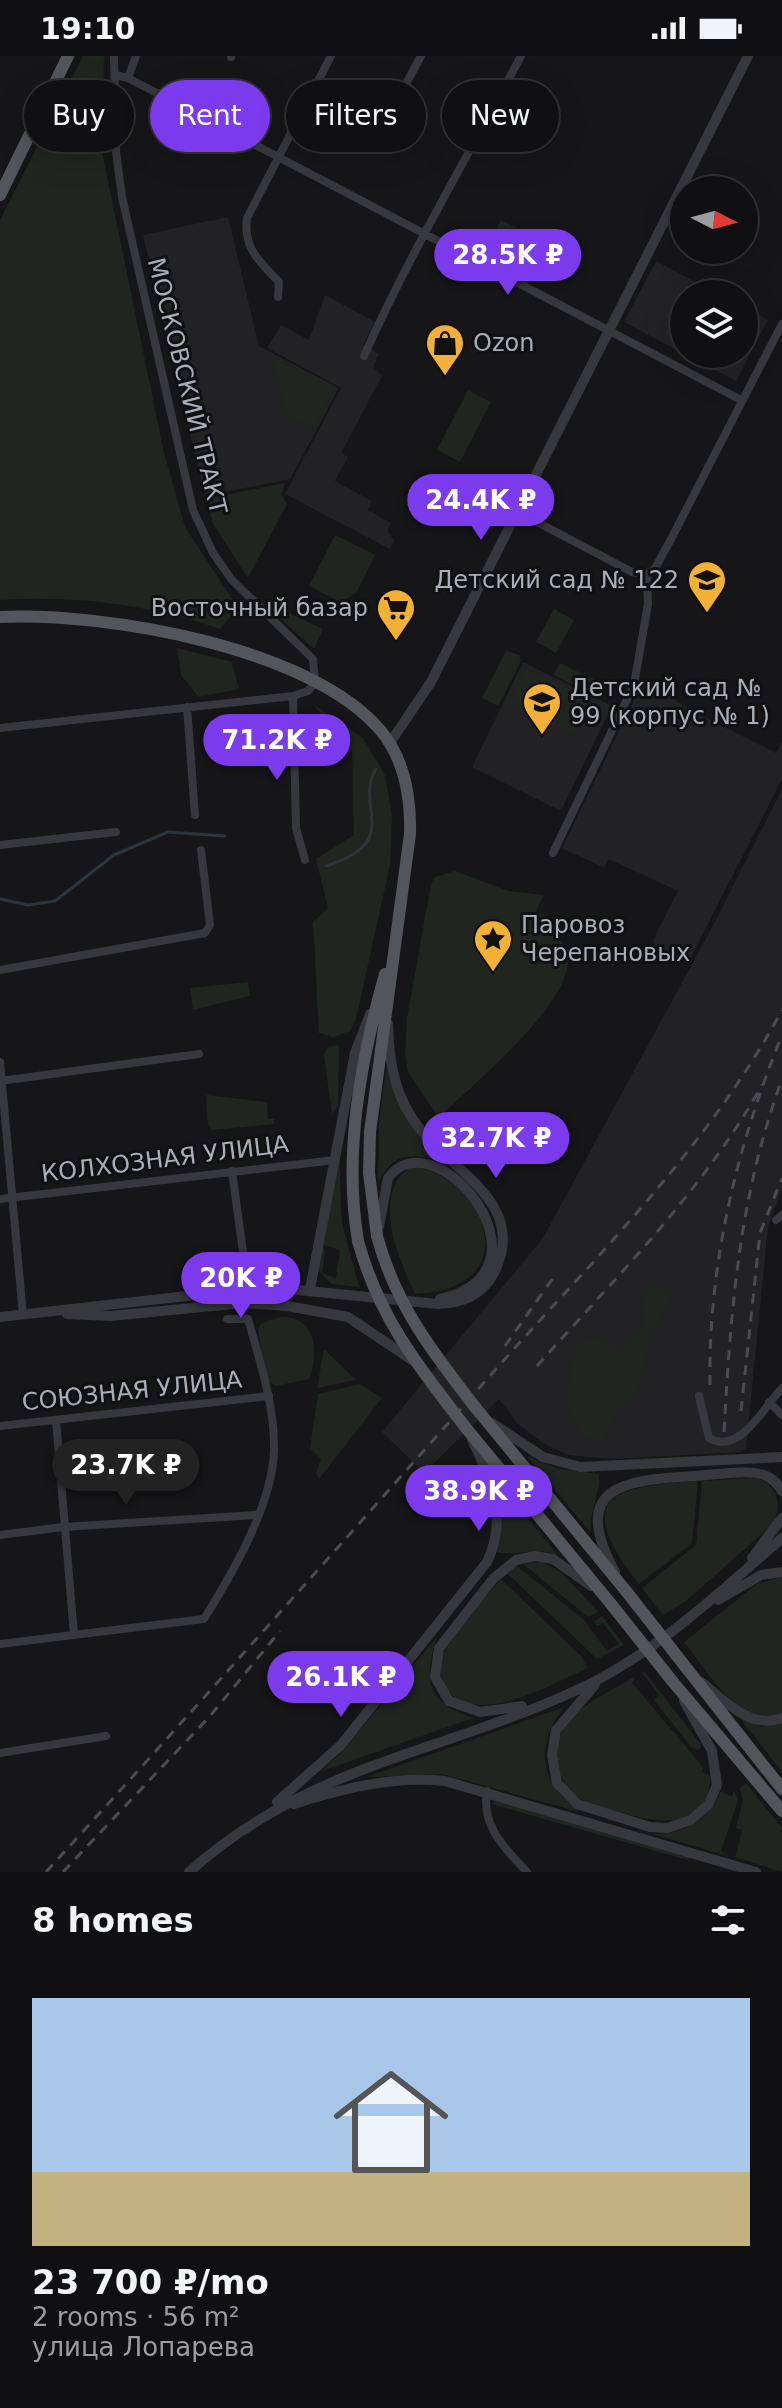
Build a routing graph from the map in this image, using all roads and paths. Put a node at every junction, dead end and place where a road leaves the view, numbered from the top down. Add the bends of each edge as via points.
1 (68, 56) edge
2 (114, 56) edge
3 (136, 56) edge
4 (331, 56) edge
5 (421, 56) edge
6 (521, 56) edge
7 (748, 56) edge
8 (115, 75) junction
9 (128, 78) junction
10 (408, 80) edge
11 (278, 159) junction
12 (0, 195) edge
13 (424, 234) junction
14 (278, 297) dead end
15 (782, 324) edge
16 (608, 331) junction
17 (364, 356) dead end
18 (741, 400) junction
19 (516, 511) junction
20 (647, 574) junction
21 (0, 617) edge
22 (315, 683) junction
23 (293, 696) junction
24 (187, 707) junction
25 (0, 728) edge
26 (390, 743) junction
27 (195, 815) dead end
28 (116, 832) dead end
29 (0, 845) edge
30 (201, 850) dead end
31 (553, 853) dead end
32 (305, 860) dead end
33 (0, 970) edge
34 (383, 1000) junction
35 (199, 1054) dead end
36 (0, 1062) edge
37 (1, 1081) edge
38 (335, 1160) junction
39 (232, 1171) junction
40 (14, 1198) junction
41 (0, 1199) edge
42 (377, 1236) junction
43 (248, 1289) junction
44 (310, 1289) junction
45 (424, 1303) junction
46 (41, 1313) junction
47 (23, 1315) junction
48 (0, 1317) edge
49 (227, 1319) dead end
50 (414, 1361) junction
51 (782, 1388) edge
52 (269, 1396) junction
53 (699, 1396) dead end
54 (769, 1402) junction
55 (481, 1415) junction
56 (782, 1415) edge
57 (56, 1420) junction
58 (0, 1426) edge
59 (466, 1428) junction
60 (782, 1457) edge
61 (782, 1491) edge
62 (256, 1515) junction
63 (782, 1518) edge
64 (63, 1527) junction
65 (0, 1535) edge
66 (782, 1538) edge
67 (782, 1572) edge
68 (733, 1581) junction
69 (626, 1591) junction
70 (611, 1604) junction
71 (696, 1614) junction
72 (74, 1635) junction
73 (0, 1644) edge
74 (694, 1677) junction
75 (603, 1678) junction
76 (678, 1689) junction
77 (551, 1701) junction
78 (782, 1718) edge
79 (106, 1736) dead end
80 (0, 1753) edge
81 (782, 1789) edge
82 (487, 1791) junction
83 (782, 1811) edge
84 (269, 1812) junction
85 (258, 1819) junction
86 (189, 1872) edge
87 (527, 1872) edge
88 (756, 1872) edge

1 - 12 main road
2 - 8 street, МОСКОВСКИЙ ТРАКТ
3 - 9 street
4 - 11 street
5 - 10 street
6 - 13 street
7 - 16 street
8 - 9 street
8 - 22 street, МОСКОВСКИЙ ТРАКТ via 122,197 193,510 232,580 313,659
9 - 11 street
11 - 13 street
11 - 14 street via 247,218 245,233 249,249 279,282
13 - 16 street
13 - 17 street
15 - 18 street
16 - 18 street
16 - 19 street
18 - 20 street via 670,541
19 - 20 street via 632,572
19 - 26 street via 431,682
20 - 31 street via 648,604 634,685
21 - 22 main road via 70,617 145,626 226,648
22 - 23 street
22 - 26 main road via 358,709
23 - 24 street
23 - 32 street via 296,828
24 - 25 street
24 - 27 street
26 - 34 main road via 404,778 410,819
28 - 29 street
30 - 33 street via 208,931
34 - 38 street via 355,1053
34 - 42 main road via 370,1132
34 - 45 street via 392,1070 405,1106 425,1135 491,1200 503,1234 499,1261 481,1290 455,1303
34 - 50 main road, bridge via 352,1148 351,1185 358,1241 377,1298
35 - 37 street
36 - 37 street
37 - 40 street
38 - 39 street, КОЛХОЗНАЯ УЛИЦА
38 - 44 street
39 - 40 street, КОЛХОЗНАЯ УЛИЦА
39 - 43 street
40 - 41 street, КОЛХОЗНАЯ УЛИЦА
40 - 47 street
42 - 45 street via 386,1183 395,1169 410,1161 438,1167 483,1210 493,1243 485,1269 465,1290
42 - 55 main road, bridge via 405,1310
43 - 44 street
43 - 46 street
44 - 45 street
46 - 47 street
46 - 50 street via 111,1316 265,1304 348,1317
47 - 48 street
49 - 52 street via 248,1319
50 - 59 main road, bridge
51 - 54 street
52 - 57 street, СОЮЗНАЯ УЛИЦА
52 - 62 street via 274,1453
53 - 54 street via 712,1441 738,1440
54 - 56 street
55 - 60 street via 535,1453 565,1464 611,1468
55 - 69 main road
57 - 58 street, СОЮЗНАЯ УЛИЦА
57 - 64 street
59 - 70 main road
59 - 85 street via 491,1483 498,1515 480,1574 341,1745
61 - 69 street via 761,1474 638,1480 619,1486 606,1498 598,1532
62 - 64 street
62 - 72 street via 237,1566 204,1619
63 - 68 street
64 - 65 street
64 - 72 street
66 - 68 street
67 - 71 street via 761,1575
68 - 71 street
69 - 74 main road, bridge
70 - 76 main road, bridge
70 - 77 street via 561,1563 523,1558 500,1572 436,1655 435,1677 444,1696 457,1706 480,1712
71 - 75 street
72 - 73 street
74 - 78 street via 744,1715 760,1721
74 - 81 main road
75 - 76 street via 556,1730 554,1774 564,1794 577,1804 650,1827 691,1820 708,1805 717,1785 712,1751
75 - 77 street
76 - 83 main road
77 - 84 street via 348,1773
79 - 80 street
82 - 84 street via 445,1781 393,1781 345,1788
82 - 87 street via 493,1832
82 - 88 street
84 - 85 street
85 - 86 street

